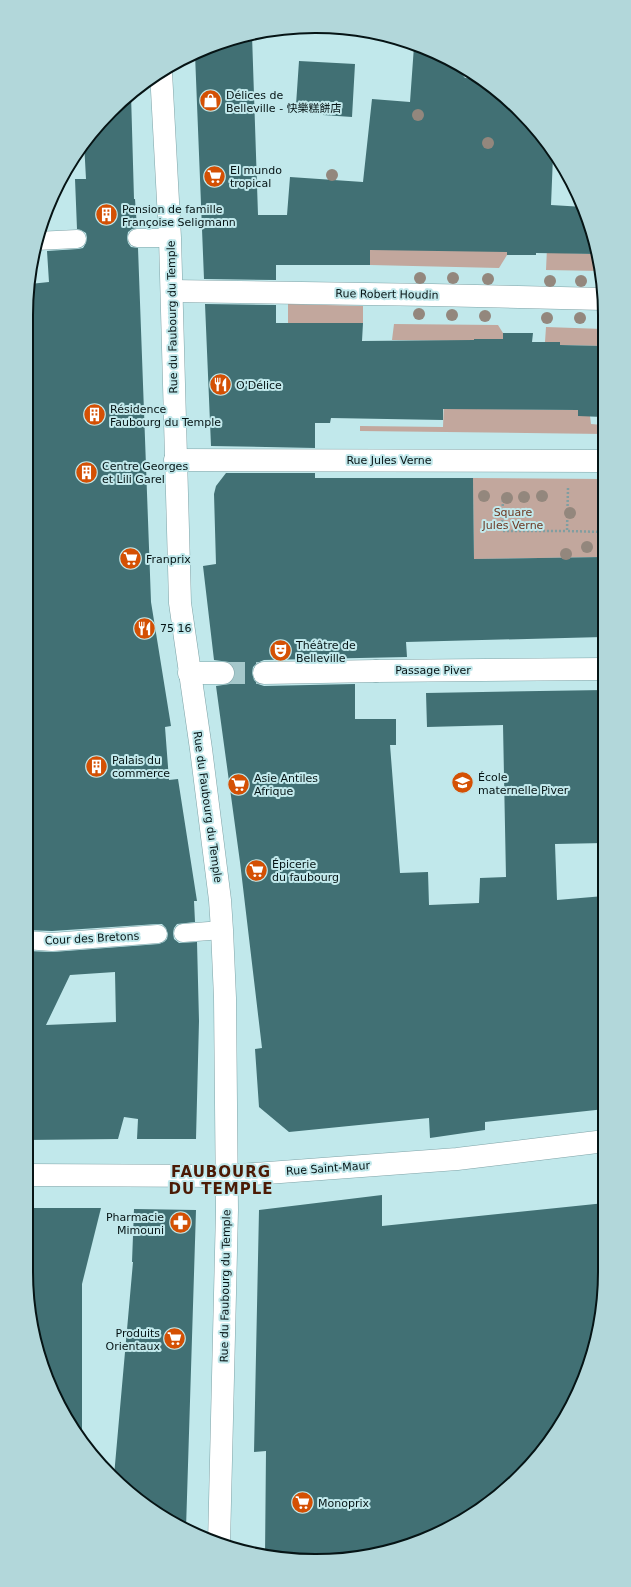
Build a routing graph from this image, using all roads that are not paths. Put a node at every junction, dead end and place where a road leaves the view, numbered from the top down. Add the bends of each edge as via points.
1 (160, 80) edge
2 (137, 238) dead end
3 (170, 238) junction
4 (78, 239) dead end
5 (43, 241) edge
6 (172, 290) junction
7 (597, 299) edge
8 (175, 460) junction
9 (598, 462) edge
10 (598, 669) edge
11 (189, 673) junction
12 (223, 673) tunnel mouth
13 (264, 673) tunnel mouth
14 (222, 930) junction
15 (183, 933) dead end
16 (158, 934) dead end
17 (33, 941) edge
18 (598, 1142) edge
19 (33, 1175) edge
20 (226, 1176) junction
21 (219, 1537) edge

1 - 3 street, Rue du Faubourg du Temple
2 - 3 lane
3 - 6 street, Rue du Faubourg du Temple
4 - 5 lane
6 - 7 street, Rue Robert Houdin
6 - 8 street, Rue du Faubourg du Temple
8 - 9 street, Rue Jules Verne
8 - 11 street, Rue du Faubourg du Temple via 180,603
10 - 13 street, Passage Piver
11 - 12 street
11 - 14 street, Rue du Faubourg du Temple via 201,749
14 - 15 lane
14 - 20 street, Rue du Faubourg du Temple
16 - 17 lane, Cour des Bretons via 52,942
18 - 20 street, Rue Saint-Maur via 457,1159
19 - 20 street, Rue Saint-Maur
20 - 21 street, Rue du Faubourg du Temple

